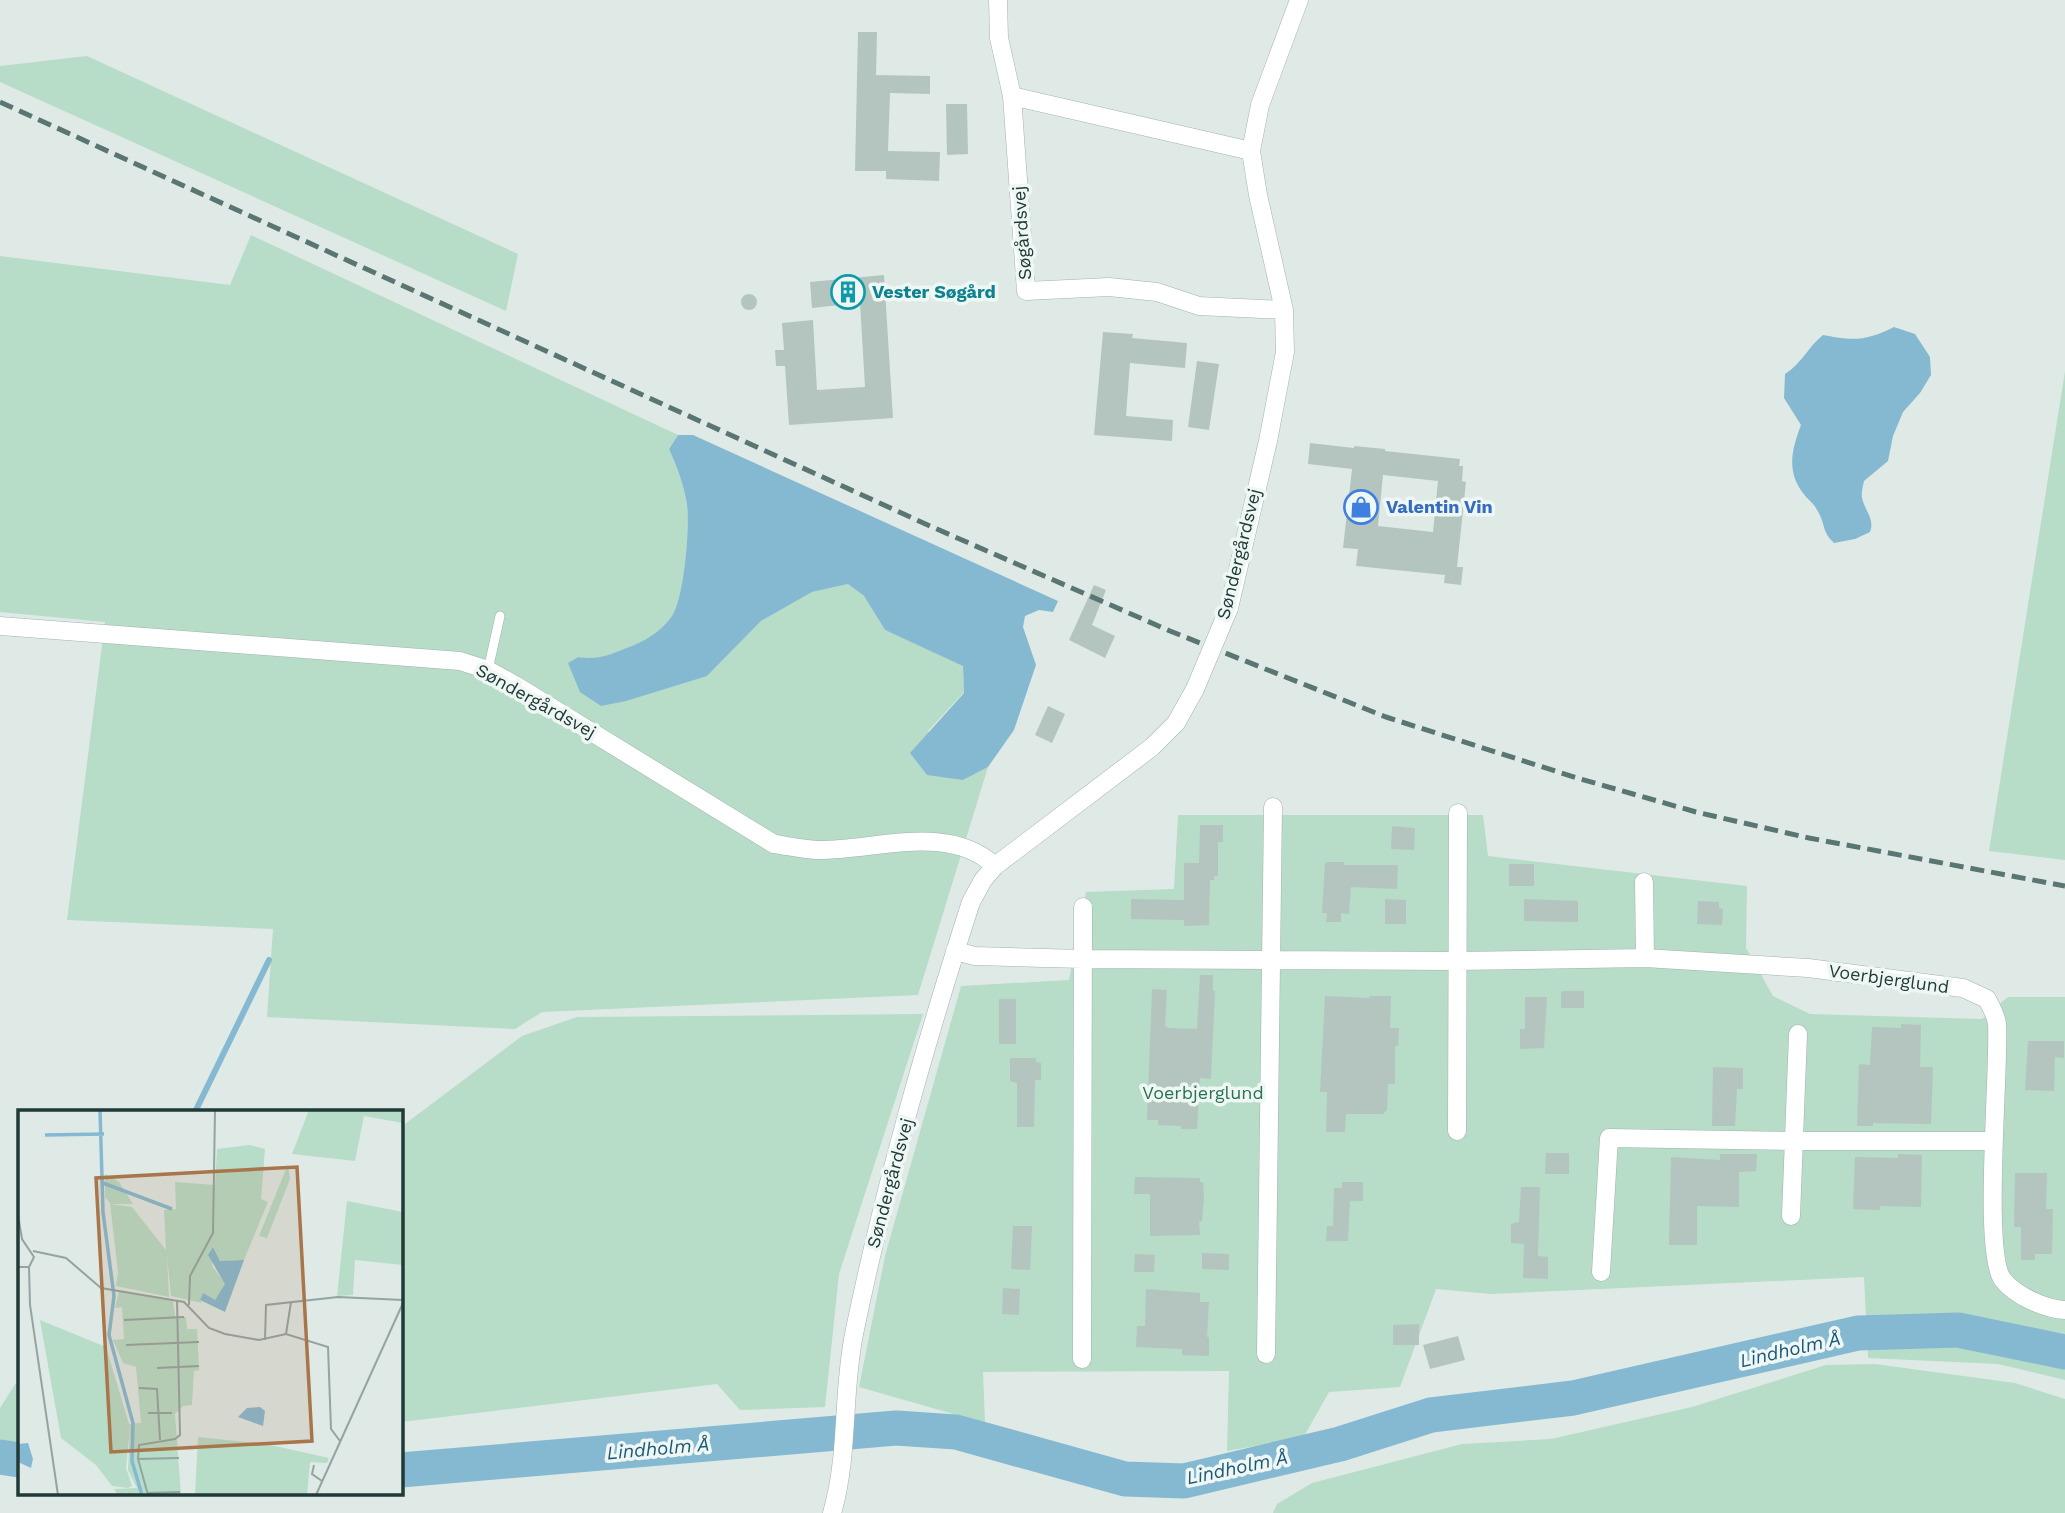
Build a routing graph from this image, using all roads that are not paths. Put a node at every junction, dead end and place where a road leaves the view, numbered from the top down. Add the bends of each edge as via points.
1 (998, 0) edge
2 (1298, 0) edge
3 (1012, 96) junction
4 (1251, 151) junction
5 (1284, 310) junction
6 (500, 616) dead end
7 (0, 626) edge
8 (488, 670) junction
9 (1273, 807) dead end
10 (1458, 813) dead end
11 (995, 866) junction
12 (1644, 882) dead end
13 (1083, 907) dead end
14 (955, 951) junction
15 (1645, 958) junction
16 (1083, 959) junction
17 (1273, 959) junction
18 (1457, 961) junction
19 (1798, 1034) dead end
20 (1457, 1131) dead end
21 (1994, 1140) junction
22 (1794, 1141) junction
23 (1791, 1216) dead end
24 (1601, 1272) dead end
25 (2065, 1310) edge
26 (1266, 1354) dead end
27 (1082, 1359) dead end
28 (832, 1513) edge

1 - 3 street, Søgårdsvej via 999,38
2 - 4 street, Søndergårdsvej via 1260,105
3 - 4 street
3 - 5 street, Søgårdsvej via 1026,291 1109,287 1157,292 1199,306
4 - 5 street, Søndergårdsvej
5 - 11 street, Søndergårdsvej, bridge via 1285,352 1229,608 1195,689 1176,723 1152,747
6 - 8 lane
7 - 8 street, Søndergårdsvej via 460,661
8 - 11 street, Søndergårdsvej via 774,844 817,850 937,842 958,845
9 - 17 street
10 - 18 street
11 - 14 street, Søndergårdsvej via 971,902
12 - 15 street
13 - 16 street
14 - 16 street, Voerbjerglund via 975,956
14 - 28 street, Søndergårdsvej via 888,1185 853,1338 843,1457
15 - 18 street, Voerbjerglund
15 - 21 street, Voerbjerglund via 1808,968 1964,988 1987,999 1997,1021
16 - 17 street, Voerbjerglund
16 - 27 street
17 - 18 street, Voerbjerglund
17 - 26 street
18 - 20 street
19 - 22 street
21 - 22 street
21 - 25 street, Voerbjerglund via 1994,1253 2002,1279 2024,1296
22 - 23 street
22 - 24 street via 1609,1138

